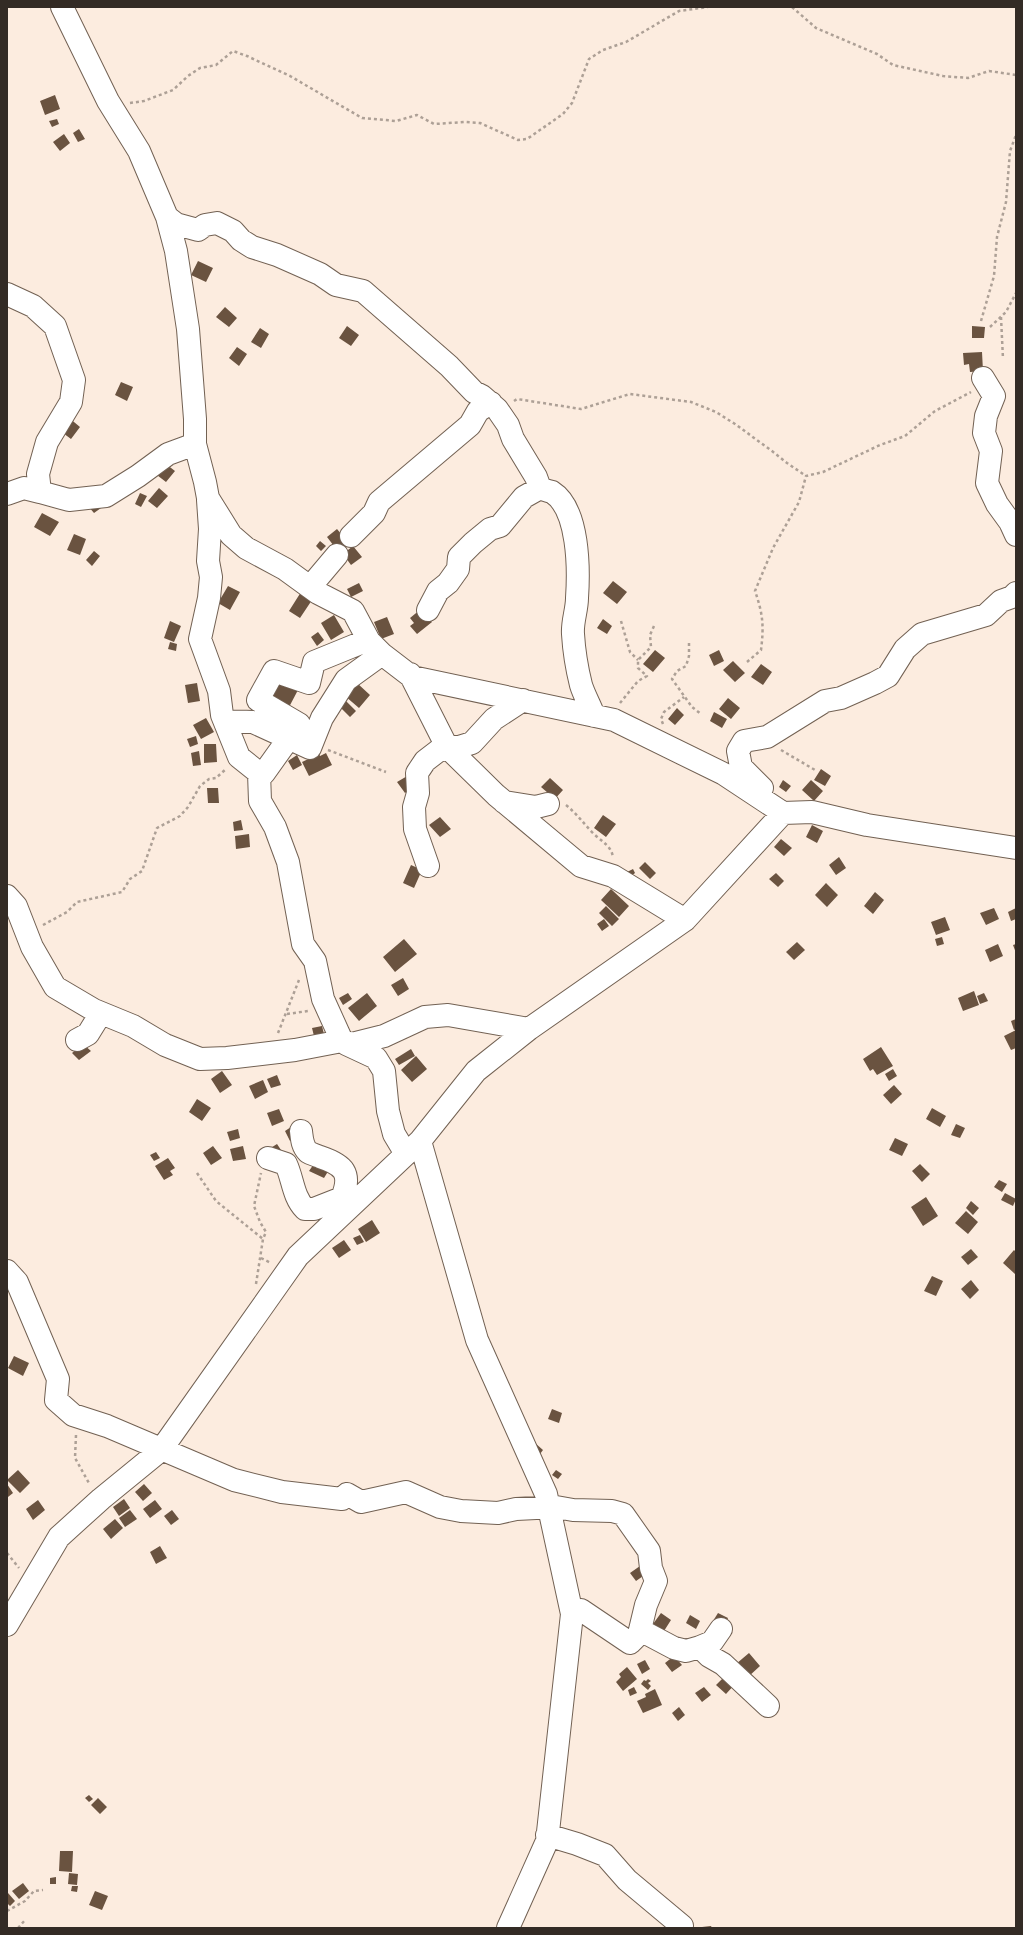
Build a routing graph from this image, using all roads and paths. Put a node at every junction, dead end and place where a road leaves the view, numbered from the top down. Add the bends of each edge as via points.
1 (62, 7) edge
2 (708, 7) edge
3 (792, 7) edge
4 (1016, 75) edge
5 (114, 111) junction
6 (1016, 135) edge
7 (167, 217) junction
8 (1016, 293) edge
9 (7, 294) edge
10 (1001, 317) junction
11 (981, 321) dead end
12 (990, 327) dead end
13 (1002, 359) dead end
14 (983, 378) joint
15 (494, 406) junction
16 (195, 444) junction
17 (806, 476) junction
18 (540, 488) junction
19 (40, 492) junction
20 (7, 494) edge
21 (208, 498) junction
22 (1016, 535) edge
23 (351, 536) dead end
24 (337, 555) dead end
25 (310, 587) junction
26 (1015, 598) edge
27 (428, 610) dead end
28 (621, 621) dead end
29 (654, 626) dead end
30 (689, 644) dead end
31 (375, 647) junction
32 (638, 660) junction
33 (747, 662) dead end
34 (410, 674) junction
35 (684, 697) junction
36 (523, 700) junction
37 (700, 714) dead end
38 (604, 718) junction
39 (225, 721) junction
40 (289, 737) junction
41 (767, 737) junction
42 (667, 746) junction
43 (447, 747) junction
44 (310, 748) junction
45 (239, 757) junction
46 (815, 770) dead end
47 (386, 772) dead end
48 (258, 773) junction
49 (504, 802) junction
50 (556, 804) joint
51 (783, 813) junction
52 (1016, 848) edge
53 (428, 866) dead end
54 (613, 876) junction
55 (7, 896) edge
56 (685, 920) junction
57 (26, 932) junction
58 (307, 949) junction
59 (312, 1011) dead end
60 (100, 1013) junction
61 (287, 1014) junction
62 (529, 1029) junction
63 (77, 1040) dead end
64 (344, 1043) junction
65 (273, 1053) junction
66 (301, 1131) dead end
67 (413, 1147) junction
68 (268, 1158) joint
69 (197, 1173) dead end
70 (344, 1204) junction
71 (263, 1239) junction
72 (7, 1271) edge
73 (256, 1285) dead end
74 (78, 1417) junction
75 (161, 1450) junction
76 (101, 1499) junction
77 (549, 1507) junction
78 (572, 1614) junction
79 (7, 1625) edge
80 (721, 1629) dead end
81 (640, 1630) junction
82 (700, 1647) junction
83 (768, 1706) dead end
84 (547, 1835) junction
85 (43, 1890) dead end
86 (7, 1911) edge
87 (26, 1919) dead end
88 (682, 1926) dead end
89 (18, 1928) edge
90 (508, 1928) edge

1 - 5 street
2 - 5 path via 679,12 626,42 603,50 589,59 572,103 563,114 527,139 518,140 480,124 434,124 417,115 396,121 362,118 290,76 232,51 216,65 200,68 173,90 144,101 123,105
3 - 4 path via 816,28 876,54 893,65 942,76 968,78 989,71
5 - 7 street via 139,150
6 - 11 path via 1010,151 1006,202 997,237 994,276
7 - 15 street via 176,224 198,230 205,225 217,223 233,231 252,247 320,274 336,285 363,291 450,366 474,392
7 - 16 street via 176,251 188,329
8 - 10 path
9 - 19 street via 33,306 55,326 74,380 71,402 47,442 38,474
10 - 12 path
10 - 13 path
14 - 17 path via 968,395 935,412 905,436 823,472
14 - 22 street via 994,396 986,416 984,433 991,451 987,483
15 - 17 path via 517,399 581,409 630,394 691,402 729,420
15 - 18 street via 508,425
15 - 23 street via 478,411 470,425 379,502 374,514
16 - 19 street via 168,454 106,496 68,500
16 - 21 street
17 - 33 path via 799,502 773,548 755,591 762,612 761,650
18 - 27 street via 524,497 500,526 490,529 459,557 458,569 448,583 438,591
18 - 38 street via 552,493 571,519 576,546 578,584 572,631 574,648 581,686 590,702
19 - 20 street via 24,488
21 - 25 street via 231,535 246,548 285,569
21 - 39 street via 208,561 211,577 200,639 219,691
24 - 25 street
25 - 31 street via 353,611
26 - 41 street via 1001,601 986,615 922,634 906,649 888,676 841,698 825,701
28 - 32 path via 630,652
29 - 32 path via 650,635 651,647
30 - 35 path via 690,656 686,666 676,671 672,678
31 - 34 street
31 - 40 street via 314,662 309,683 274,671 258,700 299,724
31 - 44 street via 346,680 322,718
32 - 38 path via 638,668 647,676 638,680 618,706
34 - 36 street via 412,677 440,684
34 - 43 street
35 - 37 path
35 - 42 path via 664,712 661,719 667,734
36 - 38 street
36 - 43 street via 494,719 472,742 459,747
38 - 42 street
39 - 40 street via 253,722
39 - 45 street
40 - 44 street
40 - 48 street via 264,773
41 - 46 path via 789,756
41 - 51 street via 744,741 738,751 741,767
42 - 51 street via 724,774
43 - 49 street
43 - 53 street via 425,761 417,773 415,829
44 - 47 path via 323,748 339,753
45 - 48 street
45 - 57 path via 216,778 209,779 200,786 180,816 157,828 142,871 130,879 122,892 77,902 67,912
48 - 58 street via 260,801 275,827 288,862 302,938
49 - 50 street via 536,806
49 - 54 street via 581,866
50 - 54 path via 579,816 594,835 606,843 613,854
51 - 52 street via 812,812 867,825
51 - 56 street
54 - 56 street
55 - 57 street via 16,906
56 - 62 street
57 - 60 street via 55,988
58 - 61 path via 304,967
58 - 64 street via 314,962 323,999
59 - 61 path
60 - 63 street via 88,1034
60 - 65 street via 200,1059
61 - 65 path
62 - 64 street via 448,1015 425,1017 384,1036
62 - 67 street via 476,1072
64 - 65 street
64 - 67 street via 376,1058 384,1071 388,1111 394,1134
66 - 70 street via 304,1146 309,1153 340,1166 347,1176
67 - 70 street
67 - 77 street via 477,1340 546,1494
68 - 70 street via 286,1164 297,1200 305,1209
68 - 71 path via 259,1177 254,1206 266,1232
69 - 71 path via 216,1202
70 - 75 street via 298,1256
71 - 73 path
72 - 74 street via 17,1282 58,1379 56,1400
74 - 75 street via 107,1426
74 - 76 path via 75,1458 84,1476
75 - 76 street
75 - 77 street via 234,1480 282,1492 342,1499 348,1494 361,1502 406,1492 440,1507 498,1514 516,1509
76 - 79 street via 59,1537
77 - 78 street
77 - 81 street via 623,1514 649,1551 656,1581 646,1605
78 - 81 street via 581,1610 630,1643
78 - 84 street
80 - 82 street via 712,1642
81 - 82 street via 674,1648 686,1651
82 - 83 street via 723,1664
84 - 88 street via 605,1855 627,1880
84 - 90 street via 547,1841
85 - 86 path via 34,1891 25,1901
87 - 89 path

